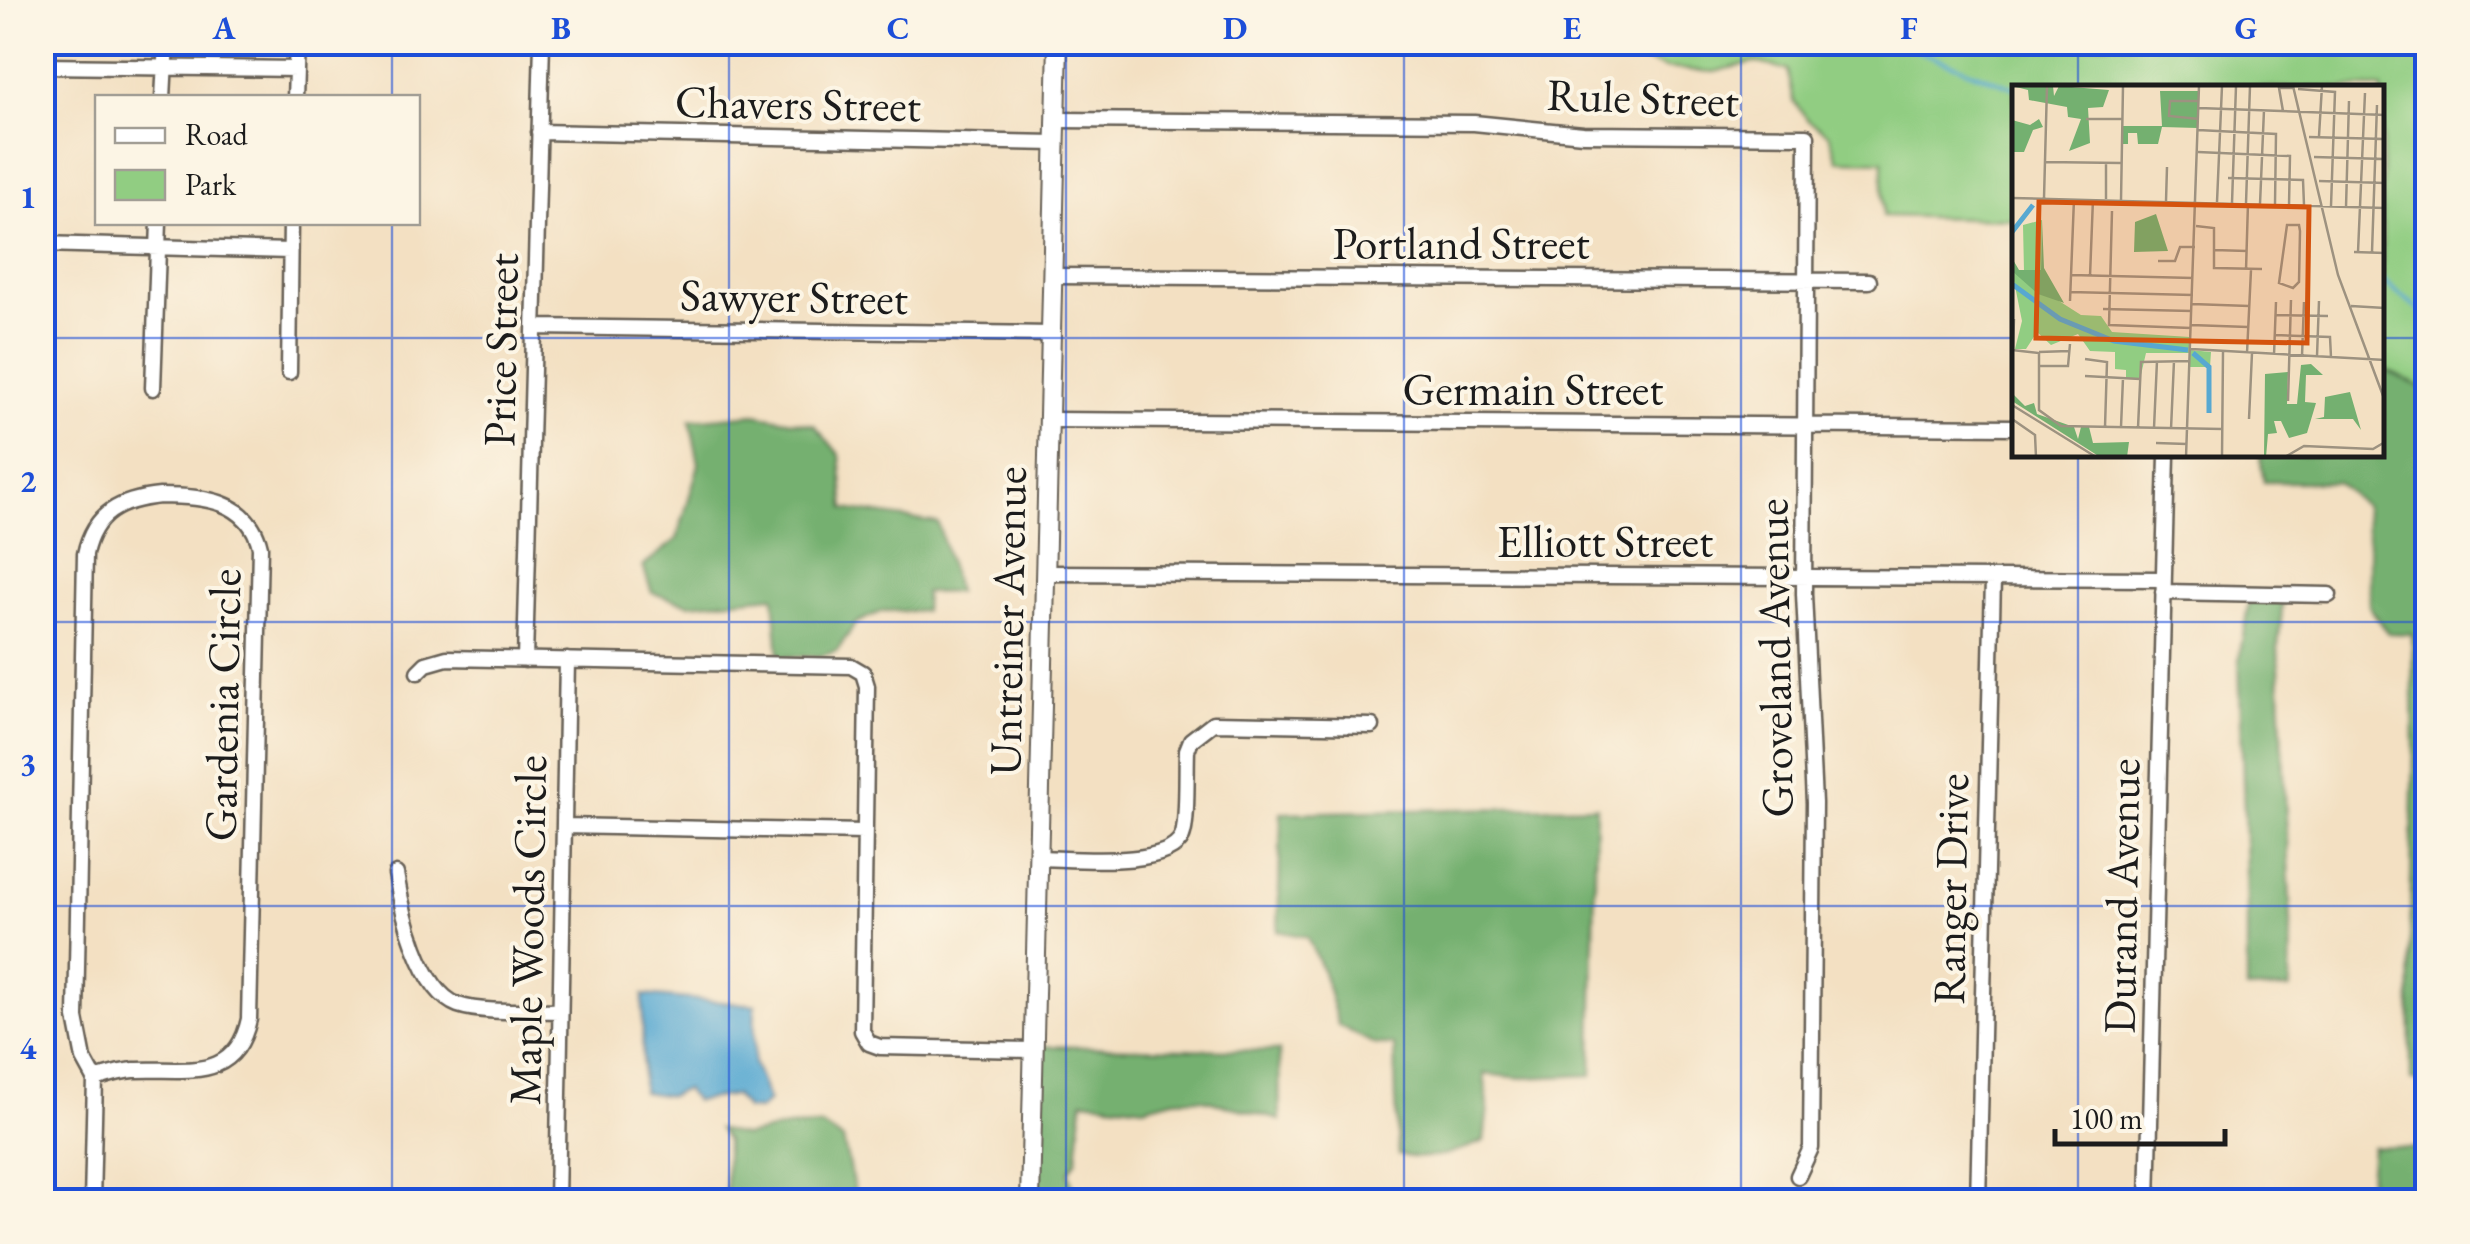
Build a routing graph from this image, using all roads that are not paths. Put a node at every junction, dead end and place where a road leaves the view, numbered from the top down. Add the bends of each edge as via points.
1 (166, 42) edge
2 (298, 42) edge
3 (542, 42) edge
4 (1058, 42) edge
5 (42, 66) edge
6 (164, 68) junction
7 (296, 69) junction
8 (163, 95) edge
9 (295, 95) edge
10 (1056, 120) junction
11 (539, 132) junction
12 (1807, 136) joint
13 (1056, 143) junction
14 (159, 225) edge
15 (291, 225) edge
16 (42, 244) edge
17 (158, 247) junction
18 (290, 251) junction
19 (1053, 276) junction
20 (1806, 280) junction
21 (1869, 281) dead end
22 (536, 327) junction
23 (1051, 334) junction
24 (289, 372) dead end
25 (153, 388) dead end
26 (1050, 420) junction
27 (1805, 425) junction
28 (2012, 427) edge
29 (2167, 458) edge
30 (1046, 573) junction
31 (1804, 577) junction
32 (1993, 579) junction
33 (2163, 586) junction
34 (2329, 595) dead end
35 (526, 660) junction
36 (567, 660) junction
37 (418, 672) dead end
38 (1372, 726) dead end
39 (564, 826) junction
40 (864, 832) junction
41 (1038, 858) junction
42 (396, 874) dead end
43 (560, 1010) junction
44 (1033, 1050) junction
45 (95, 1079) junction
46 (1798, 1176) dead end
47 (92, 1202) edge
48 (557, 1202) edge
49 (1030, 1202) edge
50 (1978, 1202) edge
51 (2148, 1202) edge

1 - 6 street
2 - 7 street
3 - 11 street, Price Street
4 - 10 street, Untreiner Avenue
5 - 6 street
6 - 7 street
6 - 8 street
7 - 9 street
10 - 12 street, Rule Street via 1474,123 1582,134
10 - 13 street, Untreiner Avenue
11 - 13 street, Chavers Street
11 - 22 street, Price Street
12 - 20 street, Groveland Avenue
13 - 19 street, Untreiner Avenue
14 - 17 street
15 - 18 street
16 - 17 street
17 - 18 street
17 - 25 street
18 - 24 street
19 - 20 street, Portland Street
19 - 23 street, Untreiner Avenue
20 - 21 street, Portland Street
20 - 27 street, Groveland Avenue
22 - 23 street, Sawyer Street
22 - 35 street, Price Street
23 - 26 street, Untreiner Avenue
26 - 27 street, Germain Street
26 - 30 street, Untreiner Avenue
27 - 28 street, Germain Street
27 - 31 street, Groveland Avenue
29 - 33 street, Durand Avenue
30 - 31 street, Elliott Street
30 - 41 street, Untreiner Avenue
31 - 32 street, Elliott Street
31 - 46 street, Groveland Avenue via 1814,803 1812,1070 1811,1148
32 - 33 street, Elliott Street
32 - 50 street, Ranger Drive
33 - 34 street, Elliott Street
33 - 51 street, Durand Avenue
35 - 36 street
35 - 37 street via 447,658
36 - 39 street, Maple Woods Circle
36 - 40 street via 858,669 867,686
38 - 41 street via 1213,723 1187,750 1183,836 1170,852 1150,858
39 - 40 street
39 - 43 street, Maple Woods Circle
40 - 44 street via 865,1038 880,1047
41 - 44 street, Untreiner Avenue
42 - 43 street via 420,962 448,1000 471,1008
43 - 48 street, Maple Woods Circle
44 - 49 street, Untreiner Avenue
45 - 45 street, Gardenia Circle via 130,1070 213,1067 241,1044 250,1019 260,546 245,515 202,498 121,503 93,528 84,554 76,1018
45 - 47 street, Gardenia Circle

